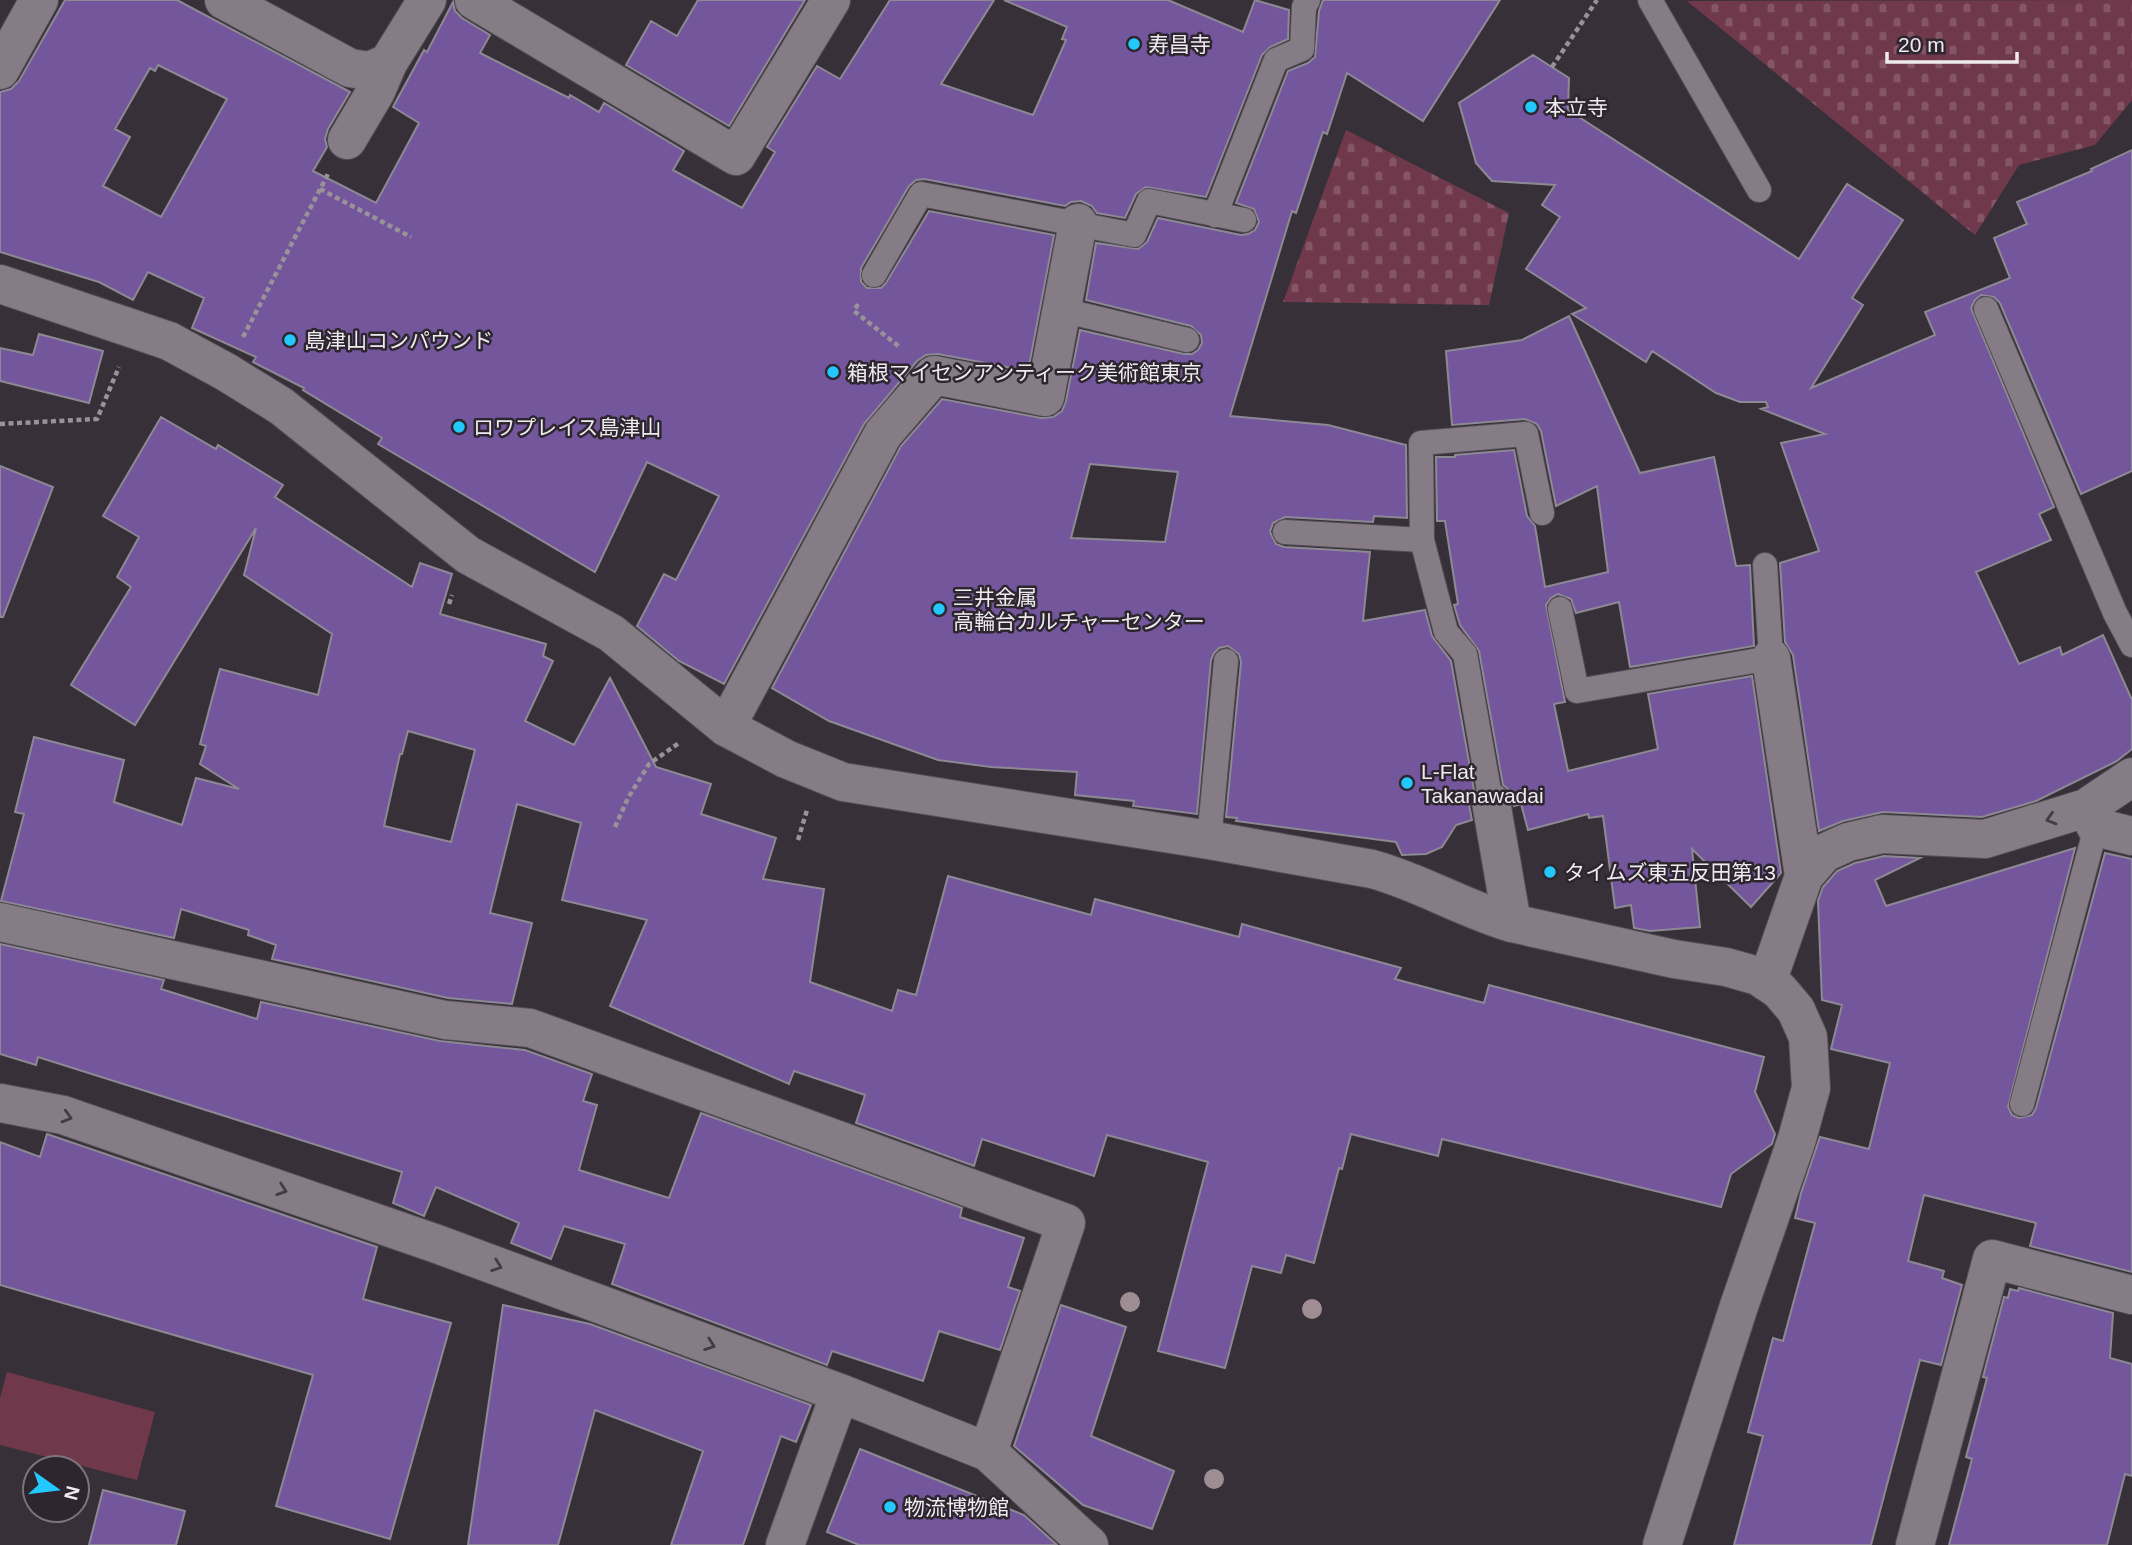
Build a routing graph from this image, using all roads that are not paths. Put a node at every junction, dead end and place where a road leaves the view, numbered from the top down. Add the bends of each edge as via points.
1 (39, 0) edge
2 (224, 0) edge
3 (427, 0) edge
4 (474, 0) edge
5 (831, 0) edge
6 (1308, 0) edge
7 (1650, 0) edge
8 (388, 63) junction
9 (0, 70) edge
10 (347, 140) dead end
11 (1759, 190) dead end
12 (1216, 215) junction
13 (1244, 220) dead end
14 (1079, 223) junction
15 (874, 275) dead end
16 (0, 284) edge
17 (1986, 309) dead end
18 (1062, 310) junction
19 (1187, 340) dead end
20 (1542, 513) dead end
21 (1285, 531) dead end
22 (1422, 540) junction
23 (1765, 565) dead end
24 (1560, 608) dead end
25 (2132, 645) edge
26 (1771, 658) junction
27 (1226, 661) dead end
28 (726, 727) junction
29 (2132, 777) edge
30 (1491, 802) joint
31 (2105, 824) edge
32 (1209, 840) junction
33 (1804, 876) junction
34 (0, 922) edge
35 (1512, 923) junction
36 (1767, 982) junction
37 (0, 1103) edge
38 (2022, 1104) dead end
39 (2132, 1295) edge
40 (840, 1392) junction
41 (988, 1452) junction
42 (785, 1545) edge
43 (1089, 1545) edge
44 (1662, 1545) edge
45 (1915, 1545) edge

1 - 9 street
2 - 8 street via 350,68 369,71
3 - 8 street
4 - 5 street via 736,156
6 - 12 lane via 1302,49 1276,60
7 - 11 lane
8 - 10 street
12 - 13 lane
12 - 14 lane via 1149,201 1134,236
14 - 15 lane via 921,194
14 - 18 street
16 - 28 street via 169,341 226,372 281,406 468,555 611,633
17 - 25 lane
18 - 19 lane
18 - 28 street via 1045,397 934,375 883,434
20 - 22 lane via 1526,434 1421,443
21 - 22 lane
22 - 30 lane via 1446,632 1465,654
23 - 26 lane
24 - 26 lane via 1577,691
26 - 33 street
27 - 32 lane
28 - 32 street via 786,759 844,782
29 - 31 street
30 - 35 street
31 -> 33 street via 1985,839 1882,834 1824,853
31 - 38 lane
32 - 35 street via 1389,874
33 - 36 street
34 - 41 street via 445,1020 530,1028 1066,1223
35 - 36 street via 1726,967
36 - 44 street via 1796,1010 1808,1037 1811,1088
37 -> 40 street via 63,1115 437,1244
39 - 45 street via 1992,1259
40 - 41 street
40 - 42 street
41 - 43 street

